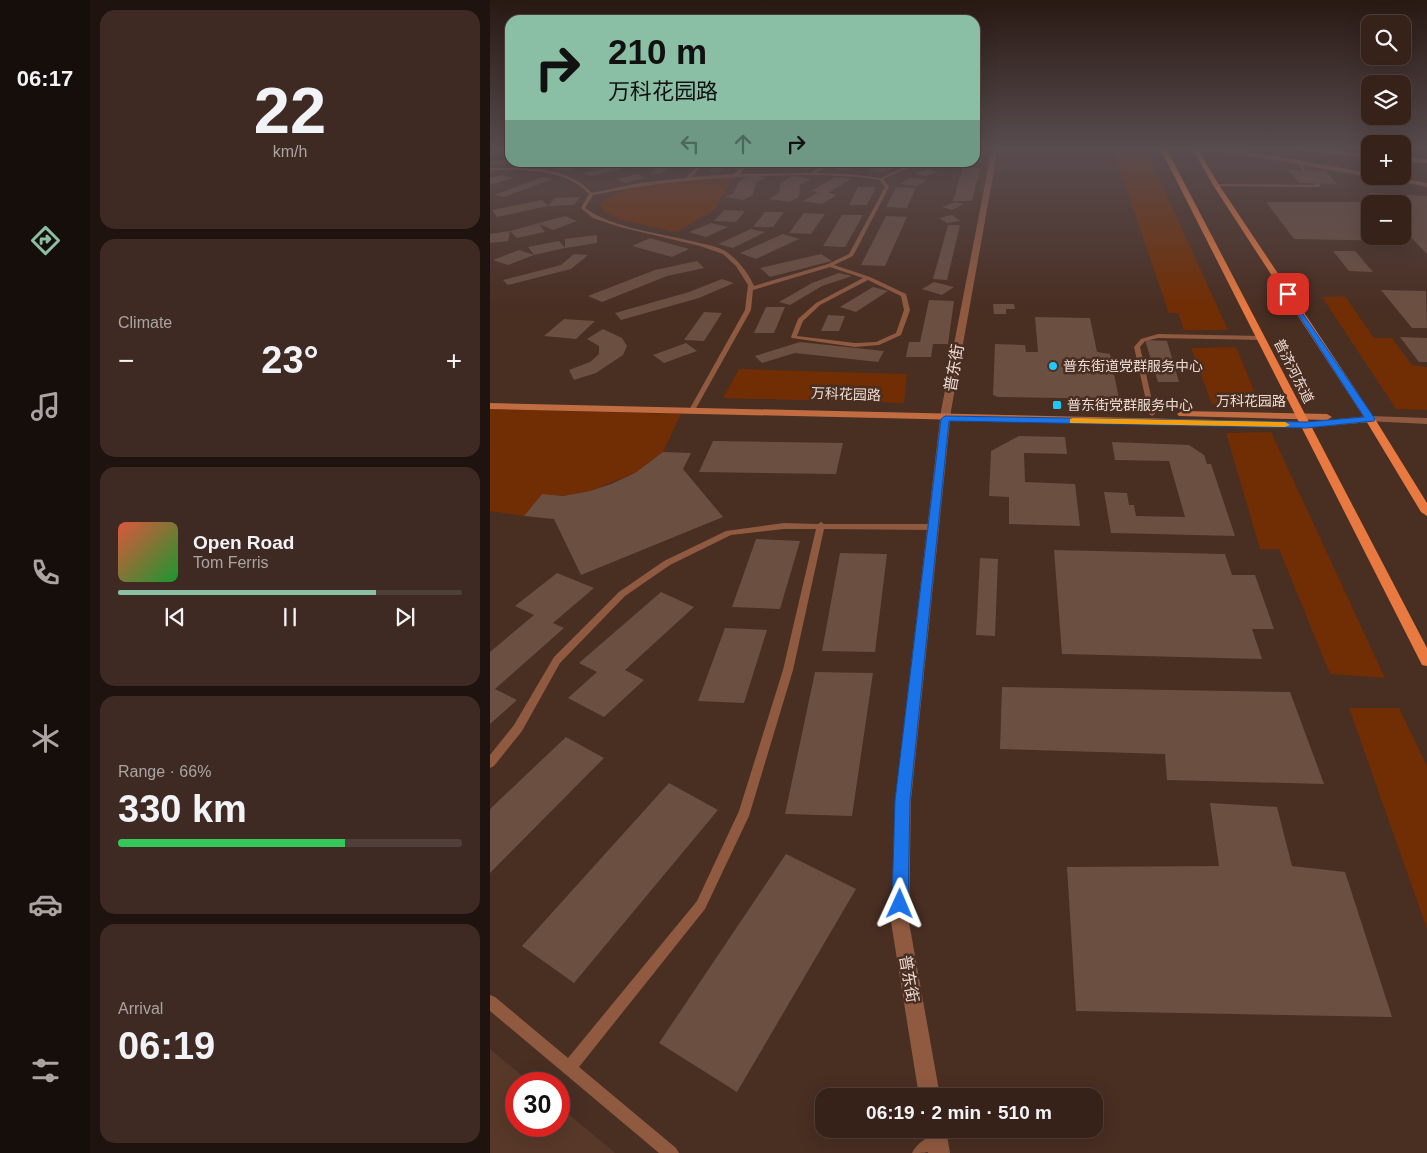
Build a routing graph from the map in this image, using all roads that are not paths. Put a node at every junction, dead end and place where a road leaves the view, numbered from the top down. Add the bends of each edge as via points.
1 (587, 202) edge
2 (880, 202) edge
3 (985, 202) edge
4 (1191, 202) edge
5 (1227, 202) edge
6 (830, 265) junction
7 (868, 278) junction
8 (750, 289) junction
9 (1262, 338) junction
10 (490, 400) edge
11 (490, 406) edge
12 (694, 407) junction
13 (946, 415) junction
14 (1301, 415) junction
15 (1153, 418) junction
16 (1370, 419) junction
17 (1427, 421) edge
18 (1306, 425) junction
19 (1427, 512) edge
20 (821, 525) junction
21 (932, 527) junction
22 (1427, 661) edge
23 (490, 763) edge
24 (490, 1002) edge
25 (569, 1068) junction
26 (928, 1088) edge
27 (671, 1153) edge

1 - 8 lane via 583,208 622,226 726,253 738,265 751,285
2 - 6 lane via 851,255
3 - 13 street, 普东街
4 - 9 main road, 普济河东道
5 - 16 main road
6 - 7 lane
6 - 8 lane
7 - 7 lane via 904,295 907,310 899,334 877,344 855,345 794,337 800,320 818,304
8 - 12 lane via 748,310
9 - 14 main road, 普济河东道
9 - 15 lane via 1158,336 1143,340 1137,347
10 - 12 street, 万科花园路
11 - 12 street, 万科花园路
12 - 13 street, 万科花园路
13 - 15 street, 万科花园路
13 - 21 street, 普东街
14 - 15 street, 万科花园路
14 - 16 street, 万科花园路
14 - 18 main road, 普济河东道
15 - 18 street, 万科花园路
16 - 17 street
16 - 18 street, 万科花园路
16 - 19 main road
18 - 22 main road, 普济河东道
20 - 21 lane
20 - 23 lane via 729,533 667,563 622,594 557,660 518,728
20 - 25 lane via 788,670 745,812 700,906
21 - 26 street, 普东街 via 902,800 900,922
24 - 25 lane
25 - 27 lane

